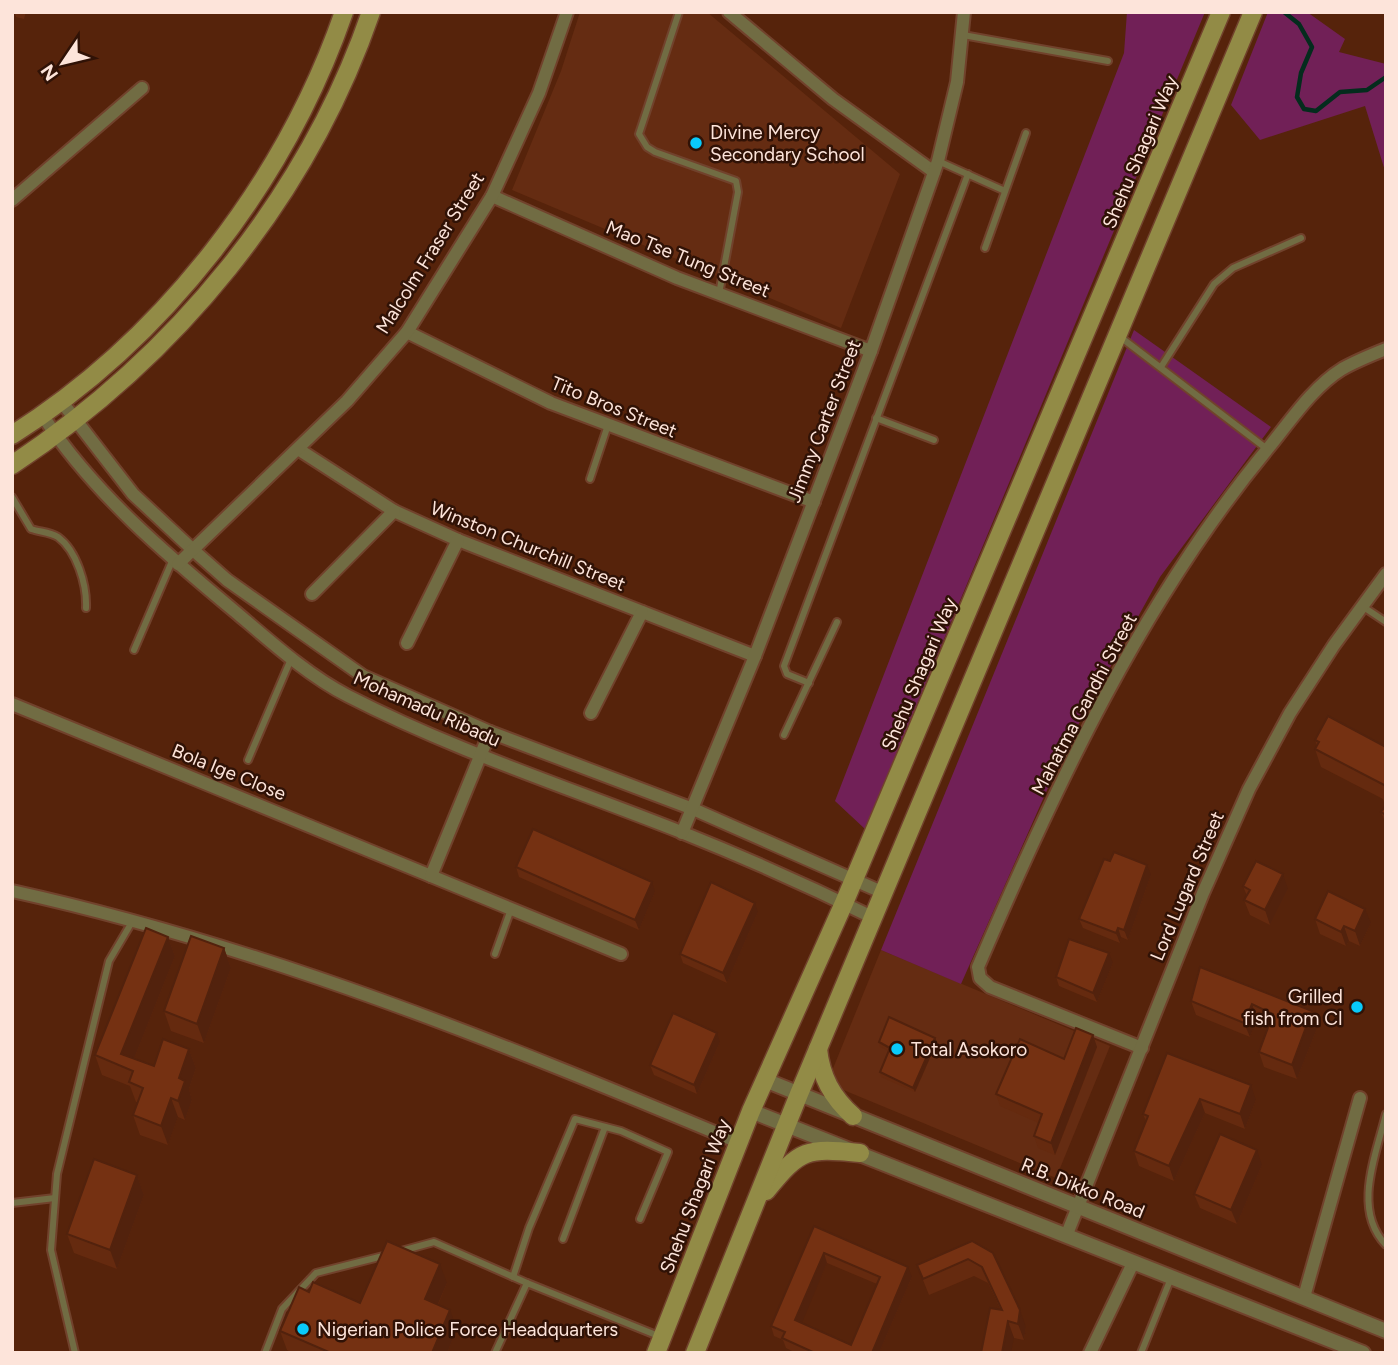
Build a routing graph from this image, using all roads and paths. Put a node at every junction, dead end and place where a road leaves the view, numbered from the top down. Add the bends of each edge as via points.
1 (344, 12) edge
2 (371, 12) edge
3 (567, 12) edge
4 (678, 12) edge
5 (729, 12) edge
6 (964, 12) edge
7 (1221, 12) edge
8 (1253, 12) edge
9 (964, 36) junction
10 (1108, 61) dead end
11 (142, 88) dead end
12 (1026, 133) dead end
13 (936, 166) junction
14 (968, 174) junction
15 (1005, 191) junction
16 (492, 196) junction
17 (12, 200) edge
18 (1301, 237) dead end
19 (985, 248) dead end
20 (719, 294) junction
21 (407, 332) junction
22 (1118, 335) junction
23 (1386, 349) edge
24 (871, 351) junction
25 (1161, 367) junction
26 (61, 401) junction
27 (43, 416) junction
28 (876, 418) junction
29 (75, 420) junction
30 (608, 425) junction
31 (12, 435) edge
32 (56, 436) junction
33 (934, 440) dead end
34 (298, 449) junction
35 (1267, 449) junction
36 (12, 465) edge
37 (590, 479) dead end
38 (12, 497) edge
39 (814, 502) junction
40 (394, 511) junction
41 (458, 540) junction
42 (192, 549) junction
43 (176, 562) junction
44 (1386, 574) edge
45 (312, 594) dead end
46 (1362, 606) junction
47 (86, 608) dead end
48 (642, 612) junction
49 (836, 622) dead end
50 (1386, 622) edge
51 (407, 643) dead end
52 (134, 650) dead end
53 (755, 656) junction
54 (292, 657) junction
55 (809, 683) junction
56 (12, 704) edge
57 (591, 713) dead end
58 (490, 732) junction
59 (784, 735) dead end
60 (481, 756) junction
61 (248, 760) dead end
62 (693, 809) junction
63 (682, 833) junction
64 (431, 876) junction
65 (855, 879) junction
66 (12, 891) edge
67 (884, 893) junction
68 (844, 903) junction
69 (511, 909) junction
70 (874, 918) junction
71 (133, 920) junction
72 (495, 954) dead end
73 (621, 954) dead end
74 (1142, 1048) junction
75 (818, 1049) junction
76 (765, 1080) junction
77 (799, 1094) junction
78 (1360, 1098) dead end
79 (751, 1111) junction
80 (1386, 1114) edge
81 (853, 1116) junction
82 (787, 1125) junction
83 (605, 1127) junction
84 (738, 1142) junction
85 (860, 1153) junction
86 (55, 1198) junction
87 (12, 1203) edge
88 (755, 1205) junction
89 (1075, 1207) junction
90 (640, 1219) dead end
91 (1067, 1234) junction
92 (563, 1239) dead end
93 (1386, 1245) edge
94 (1133, 1263) junction
95 (1171, 1276) junction
96 (513, 1277) junction
97 (527, 1283) junction
98 (1304, 1297) junction
99 (1386, 1331) edge
100 (659, 1345) edge
101 (75, 1353) edge
102 (265, 1353) edge
103 (495, 1353) edge
104 (695, 1353) edge
105 (1090, 1353) edge
106 (1141, 1353) edge
107 (1363, 1353) edge

1 - 26 main road via 313,89 236,218 162,311
2 - 29 main road via 316,138 253,237 177,328
3 - 16 street, Malcolm Fraser Street via 539,93
4 - 20 lane via 639,134 655,152 736,181 738,192
5 - 13 street via 833,99
6 - 9 street, Jimmy Carter Street
7 - 65 main road, Shehu Shagari Way
8 - 22 main road
9 - 10 lane
9 - 13 street, Jimmy Carter Street
11 - 17 street
12 - 15 lane
13 - 14 lane
13 - 24 street, Jimmy Carter Street
14 - 15 lane
14 - 28 lane
15 - 19 lane
16 - 20 street, Mao Tse Tung Street
16 - 21 street, Malcolm Fraser Street
18 - 25 lane via 1233,268 1214,284
20 - 24 street, Mao Tse Tung Street
21 - 30 street, Tito Bros Street via 551,403
21 - 34 street, Malcolm Fraser Street
22 - 25 lane
22 - 67 main road
23 - 35 street, Mahatma Gandhi Street via 1341,370
24 - 39 street, Jimmy Carter Street
25 - 35 lane
26 - 27 main road
26 - 29 street, Mohamadu Ribadu
27 - 31 main road
27 - 32 street, Mohamadu Ribadu
28 - 33 lane
28 - 55 lane via 784,666 787,674
29 - 32 main road
29 - 42 street, Mohamadu Ribadu via 133,494
30 - 37 lane
30 - 39 street, Tito Bros Street
32 - 36 main road
32 - 43 street, Mohamadu Ribadu via 119,510
34 - 40 street, Winston Churchill Street
34 - 42 street, Malcolm Fraser Street
35 - 74 street, Mahatma Gandhi Street via 1220,508 1113,681 1026,855 978,967 980,978 990,987
38 - 47 lane via 31,529 50,533 68,546 84,582
39 - 53 street, Jimmy Carter Street
40 - 41 street, Winston Churchill Street
40 - 45 street
41 - 48 street, Winston Churchill Street
41 - 51 street
42 - 43 street, Malcolm Fraser Street
42 - 58 street, Mohamadu Ribadu via 363,676
43 - 52 lane
43 - 54 street, Mohamadu Ribadu
44 - 46 street, Lord Lugard Street
46 - 50 lane
46 - 74 street, Lord Lugard Street via 1290,713 1249,789
48 - 53 street, Winston Churchill Street
48 - 57 street
49 - 55 lane
53 - 62 street, Jimmy Carter Street
54 - 60 street, Mohamadu Ribadu via 346,695
54 - 61 lane
55 - 59 lane
56 - 64 street, Bola Ige Close
58 - 60 street
58 - 62 street, Mohamadu Ribadu
60 - 63 street, Mohamadu Ribadu
60 - 64 street
62 - 63 street, Jimmy Carter Street
62 - 65 street, Mohamadu Ribadu
63 - 68 street, Mohamadu Ribadu
64 - 69 street, Bola Ige Close
65 - 67 street, Mohamadu Ribadu
65 - 68 main road, Shehu Shagari Way
66 - 71 street
67 - 70 main road
68 - 70 street, Mohamadu Ribadu
68 - 76 main road, Shehu Shagari Way
69 - 72 lane
69 - 73 street, Bola Ige Close
70 - 75 main road
71 - 84 street via 314,975 534,1057
71 - 86 lane via 109,961
74 - 89 street, Lord Lugard Street
75 - 77 main road
75 - 81 main road via 825,1081 836,1101
76 - 77 street, R.B. Dikko Road
76 - 79 main road, Shehu Shagari Way
77 - 81 street, R.B. Dikko Road
77 - 82 main road
78 - 98 street
79 - 82 street
79 - 84 main road, Shehu Shagari Way
80 - 93 lane via 1366,1203 1375,1234
81 - 89 street, R.B. Dikko Road
82 - 85 street
82 - 88 main road
83 - 90 lane via 668,1152
83 - 92 lane
83 - 96 lane via 575,1119
84 - 100 main road, Shehu Shagari Way
85 - 88 main road via 825,1149 800,1156
85 - 91 street
86 - 87 lane
86 - 101 lane via 51,1250
88 - 104 main road
89 - 91 street, Lord Lugard Street
89 - 98 street, R.B. Dikko Road
91 - 94 street
94 - 95 street
94 - 105 street
95 - 106 lane
95 - 107 street
96 - 97 lane
96 - 102 lane via 434,1242 316,1273 282,1309
97 - 100 lane
97 - 103 lane
98 - 99 street, R.B. Dikko Road

